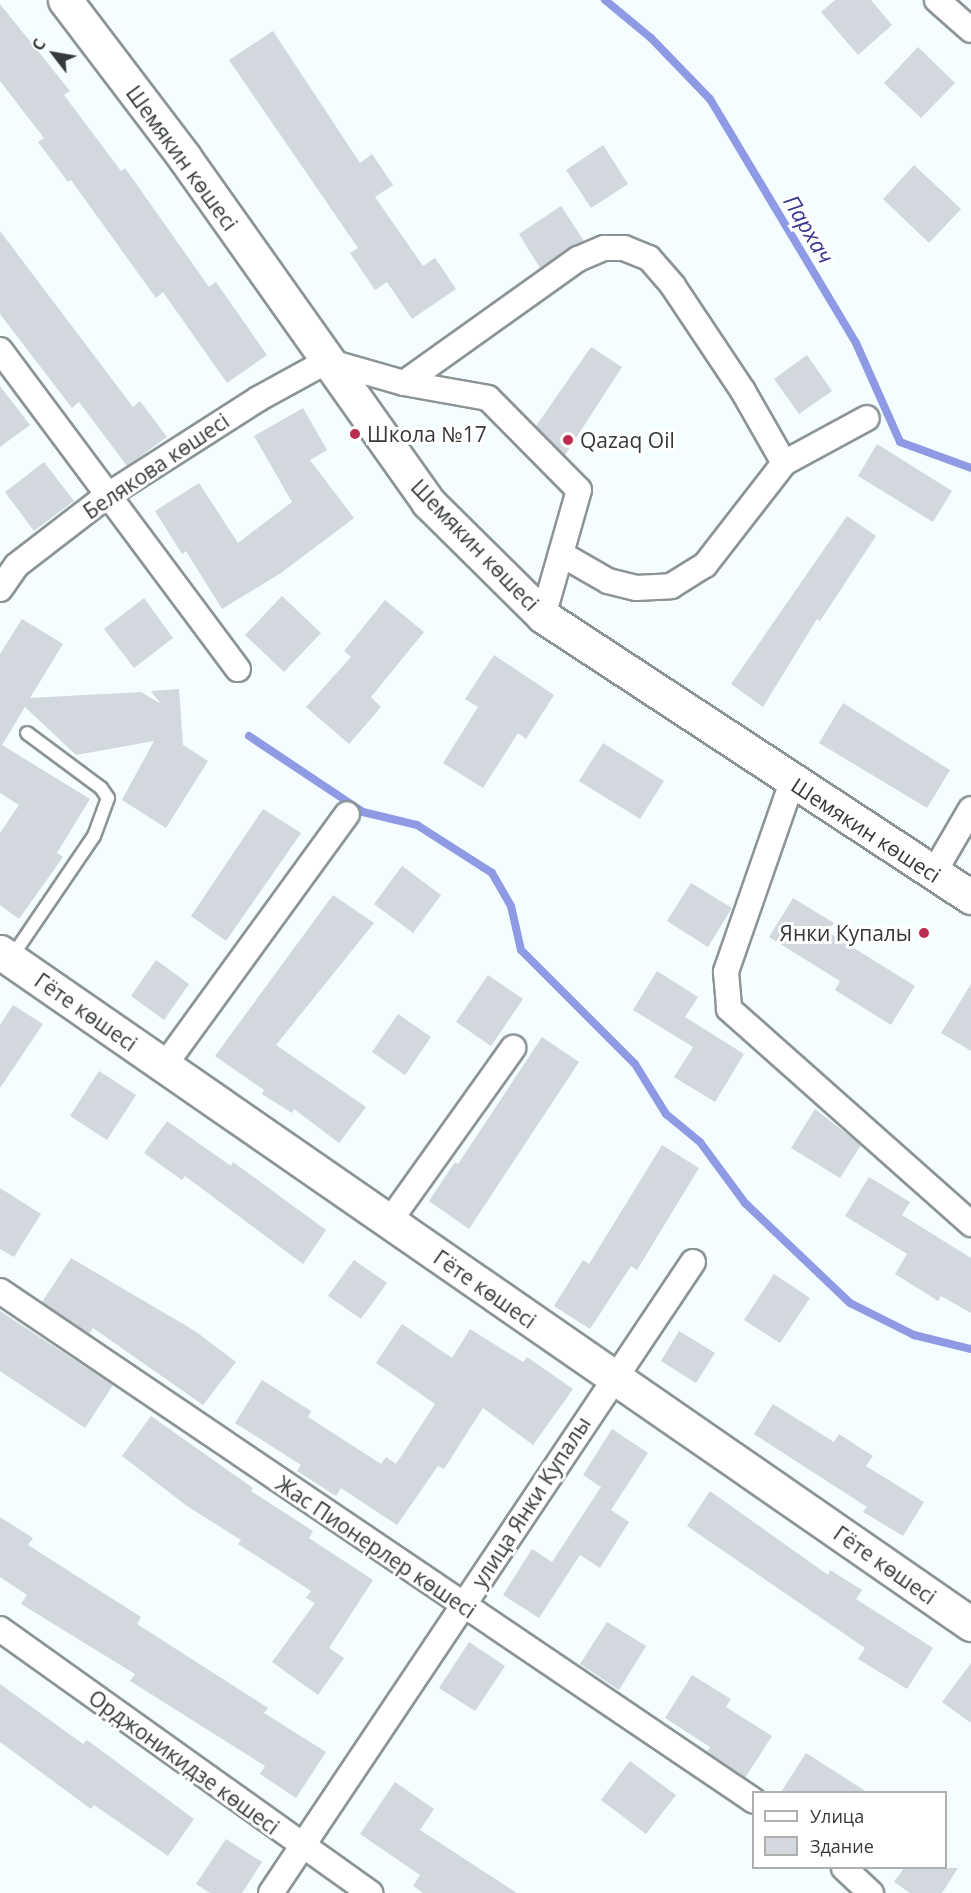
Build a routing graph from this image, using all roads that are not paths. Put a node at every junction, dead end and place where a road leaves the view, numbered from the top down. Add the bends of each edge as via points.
1 (65, 0) edge
2 (937, 0) edge
3 (971, 30) edge
4 (0, 350) edge
5 (327, 361) junction
6 (405, 382) junction
7 (867, 418) dead end
8 (784, 463) junction
9 (108, 495) junction
10 (561, 554) junction
11 (0, 589) edge
12 (543, 616) junction
13 (237, 669) dead end
14 (27, 733) dead end
15 (792, 782) junction
16 (971, 809) edge
17 (346, 814) dead end
18 (933, 874) junction
19 (971, 897) edge
20 (4, 958) edge
21 (513, 1048) dead end
22 (164, 1066) junction
23 (389, 1222) junction
24 (971, 1224) edge
25 (693, 1262) dead end
26 (0, 1291) edge
27 (613, 1377) junction
28 (463, 1607) junction
29 (971, 1624) edge
30 (0, 1629) edge
31 (752, 1799) edge
32 (302, 1847) junction
33 (845, 1869) edge
34 (271, 1893) edge
35 (370, 1893) edge
36 (871, 1893) edge

1 - 5 main road, Шемякин көшесі via 184,157
2 - 3 street
4 - 9 street
5 - 6 street
5 - 9 street, Белякова көшесі via 258,399
5 - 12 main road, Шемякин көшесі via 428,502
6 - 8 street via 578,259 604,248 624,248 649,258 673,286 743,391
6 - 10 street via 488,398 579,490
7 - 8 street
8 - 10 street via 705,565 671,586 636,588 608,581
9 - 11 street, Белякова көшесі via 17,565
9 - 13 street
10 - 12 street
12 - 15 main road, Шемякин көшесі
14 - 20 lane via 101,788 108,798 94,836
15 - 18 main road, Шемякин көшесі
15 - 24 street via 726,972 729,1009
16 - 18 street
17 - 22 street
18 - 19 main road, Шемякин көшесі
20 - 22 main road, Гёте көшесі
21 - 23 street
22 - 23 main road, Гёте көшесі
23 - 27 main road, Гёте көшесі
25 - 27 street, улица Янки Купалы
26 - 28 street, Жас Пионерлер көшесі
27 - 28 street, улица Янки Купалы
27 - 29 main road, Гёте көшесі
28 - 31 street, Жас Пионерлер көшесі
28 - 32 street, улица Янки Купалы
30 - 32 street, Орджоникидзе көшесі
32 - 34 street, улица Янки Купалы
32 - 35 street, Орджоникидзе көшесі
33 - 36 street

